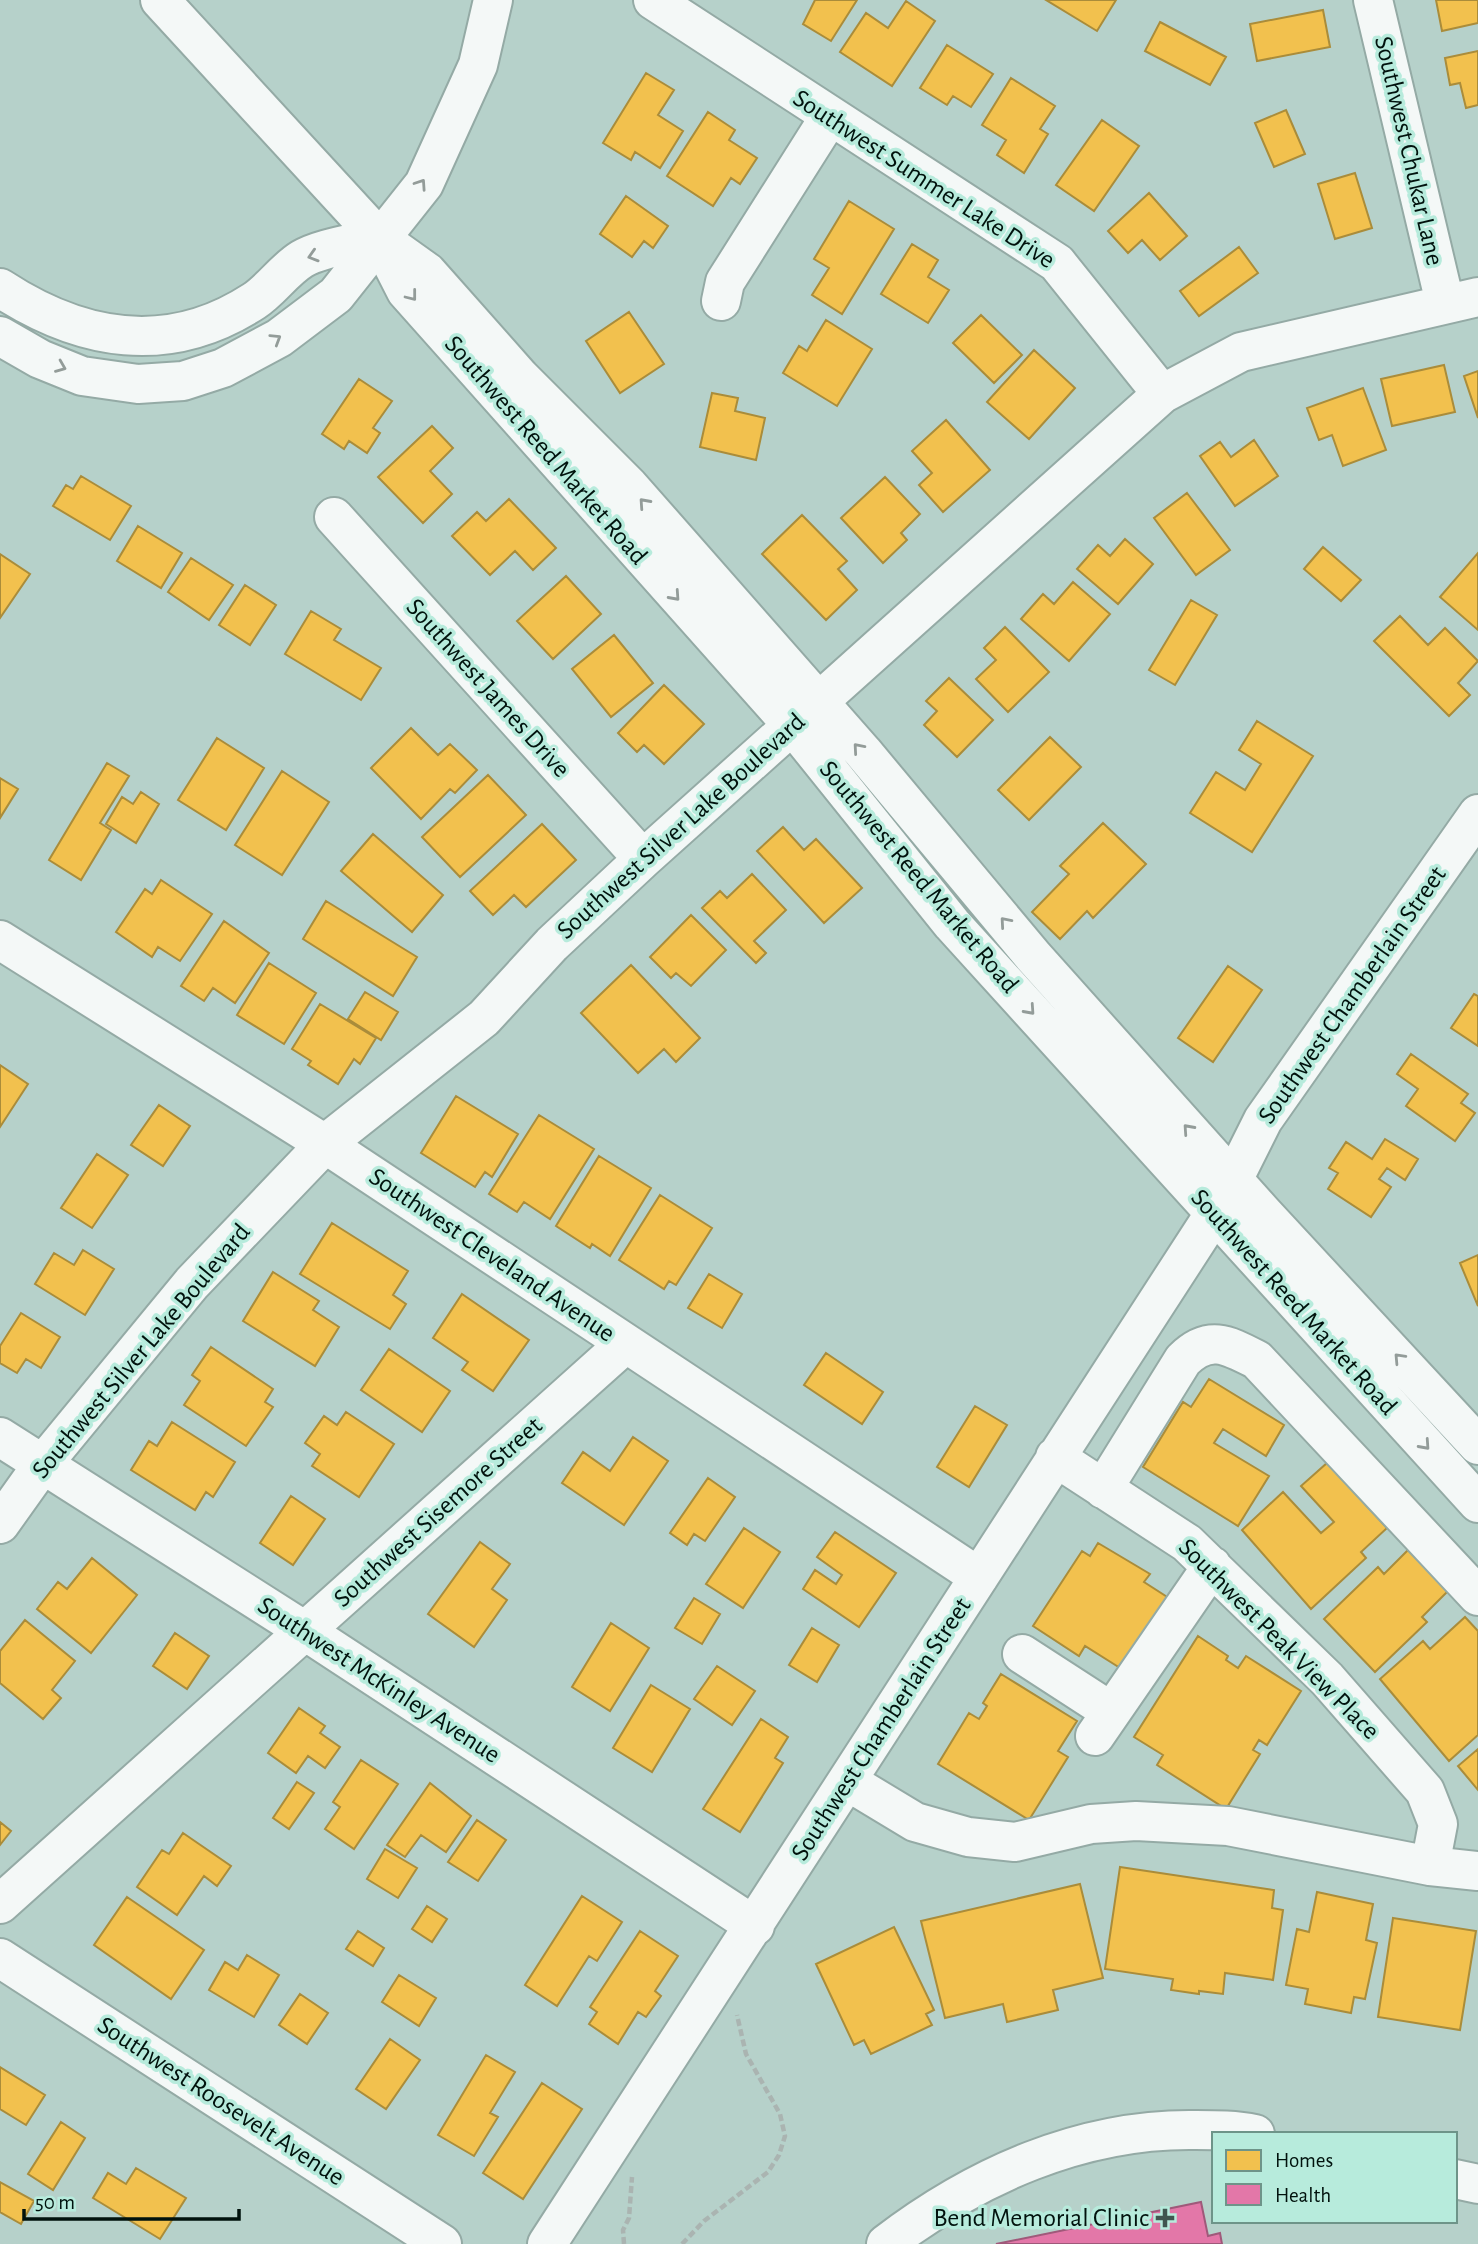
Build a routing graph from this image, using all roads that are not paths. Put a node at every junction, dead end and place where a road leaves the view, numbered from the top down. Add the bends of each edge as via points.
1 (160, 0) edge
2 (493, 0) edge
3 (653, 0) edge
4 (1373, 0) edge
5 (830, 116) junction
6 (378, 237) junction
7 (0, 288) edge
8 (1462, 300) edge
9 (721, 301) dead end
10 (0, 336) edge
11 (1162, 394) junction
12 (334, 517) dead end
13 (805, 714) junction
14 (1478, 814) edge
15 (643, 859) junction
16 (0, 940) edge
17 (325, 1144) junction
18 (1233, 1180) junction
19 (1214, 1214) junction
20 (625, 1344) junction
21 (0, 1437) edge
22 (1478, 1445) edge
23 (1055, 1458) junction
24 (42, 1465) junction
25 (1103, 1489) junction
26 (1478, 1503) edge
27 (0, 1524) edge
28 (1212, 1566) junction
29 (979, 1577) junction
30 (1478, 1596) edge
31 (305, 1631) junction
32 (1022, 1654) dead end
33 (847, 1781) junction
34 (1430, 1866) junction
35 (1478, 1871) edge
36 (0, 1904) edge
37 (755, 1926) junction
38 (0, 1958) edge
39 (1216, 2132) edge
40 (1457, 2179) edge
41 (1478, 2184) edge
42 (442, 2244) edge
43 (547, 2244) edge
44 (886, 2244) edge

1 - 6 main road, Southwest Reed Market Road
6 -> 2 main road via 424,184 478,65
3 - 5 main road, Southwest Summer Lake Drive
4 - 8 main road, Southwest Chukar Lane
5 - 9 main road via 725,282
5 - 11 main road, Southwest Summer Lake Drive via 1057,263
6 -> 7 main road via 302,259 256,300 225,317 167,335 111,336 73,326
10 -> 6 main road via 82,376 138,384 183,381 223,368 279,338 335,295
6 - 13 main road, Southwest Reed Market Road via 406,291
8 - 11 main road, Southwest Silver Lake Boulevard via 1241,352
11 - 13 main road, Southwest Silver Lake Boulevard
12 - 15 main road, Southwest James Drive
13 - 15 main road, Southwest Silver Lake Boulevard
18 -> 13 main road, Southwest Reed Market Road via 1034,956
13 -> 19 main road, Southwest Reed Market Road via 952,924
14 - 18 main road, Southwest Chamberlain Street via 1262,1120
15 - 17 main road, Southwest Silver Lake Boulevard via 552,944 484,1018
16 - 17 main road, Southwest Cleveland Avenue
17 - 20 main road, Southwest Cleveland Avenue
17 - 24 main road, Southwest Silver Lake Boulevard via 191,1283
22 -> 18 main road, Southwest Reed Market Road
19 - 23 main road, Southwest Chamberlain Street
19 -> 26 main road, Southwest Reed Market Road
20 - 29 main road, Southwest Cleveland Avenue
20 - 31 main road, Southwest Sisemore Street
21 - 24 main road, Southwest McKinley Avenue
23 - 25 main road, Southwest Peak View Place
23 - 29 main road, Southwest Chamberlain Street
24 - 27 main road, Southwest Silver Lake Boulevard
24 - 31 main road, Southwest McKinley Avenue
25 - 28 main road, Southwest Peak View Place via 1187,1543
25 - 30 main road via 1183,1360 1206,1344 1230,1346 1257,1360
28 - 32 main road via 1102,1724
28 - 34 main road, Southwest Peak View Place via 1326,1679 1425,1791 1438,1825
29 - 33 main road, Southwest Chamberlain Street
31 - 36 main road, Southwest Sisemore Street
31 - 37 main road, Southwest McKinley Avenue
33 - 34 main road via 915,1822 968,1836 1014,1842 1091,1824 1136,1821 1228,1826
33 - 37 main road, Southwest Chamberlain Street
34 - 35 main road
37 - 43 main road, Southwest Chamberlain Street
38 - 42 main road, Southwest Roosevelt Avenue
39 - 44 main road via 1125,2134 1068,2148 1003,2171 930,2210
40 - 41 main road

